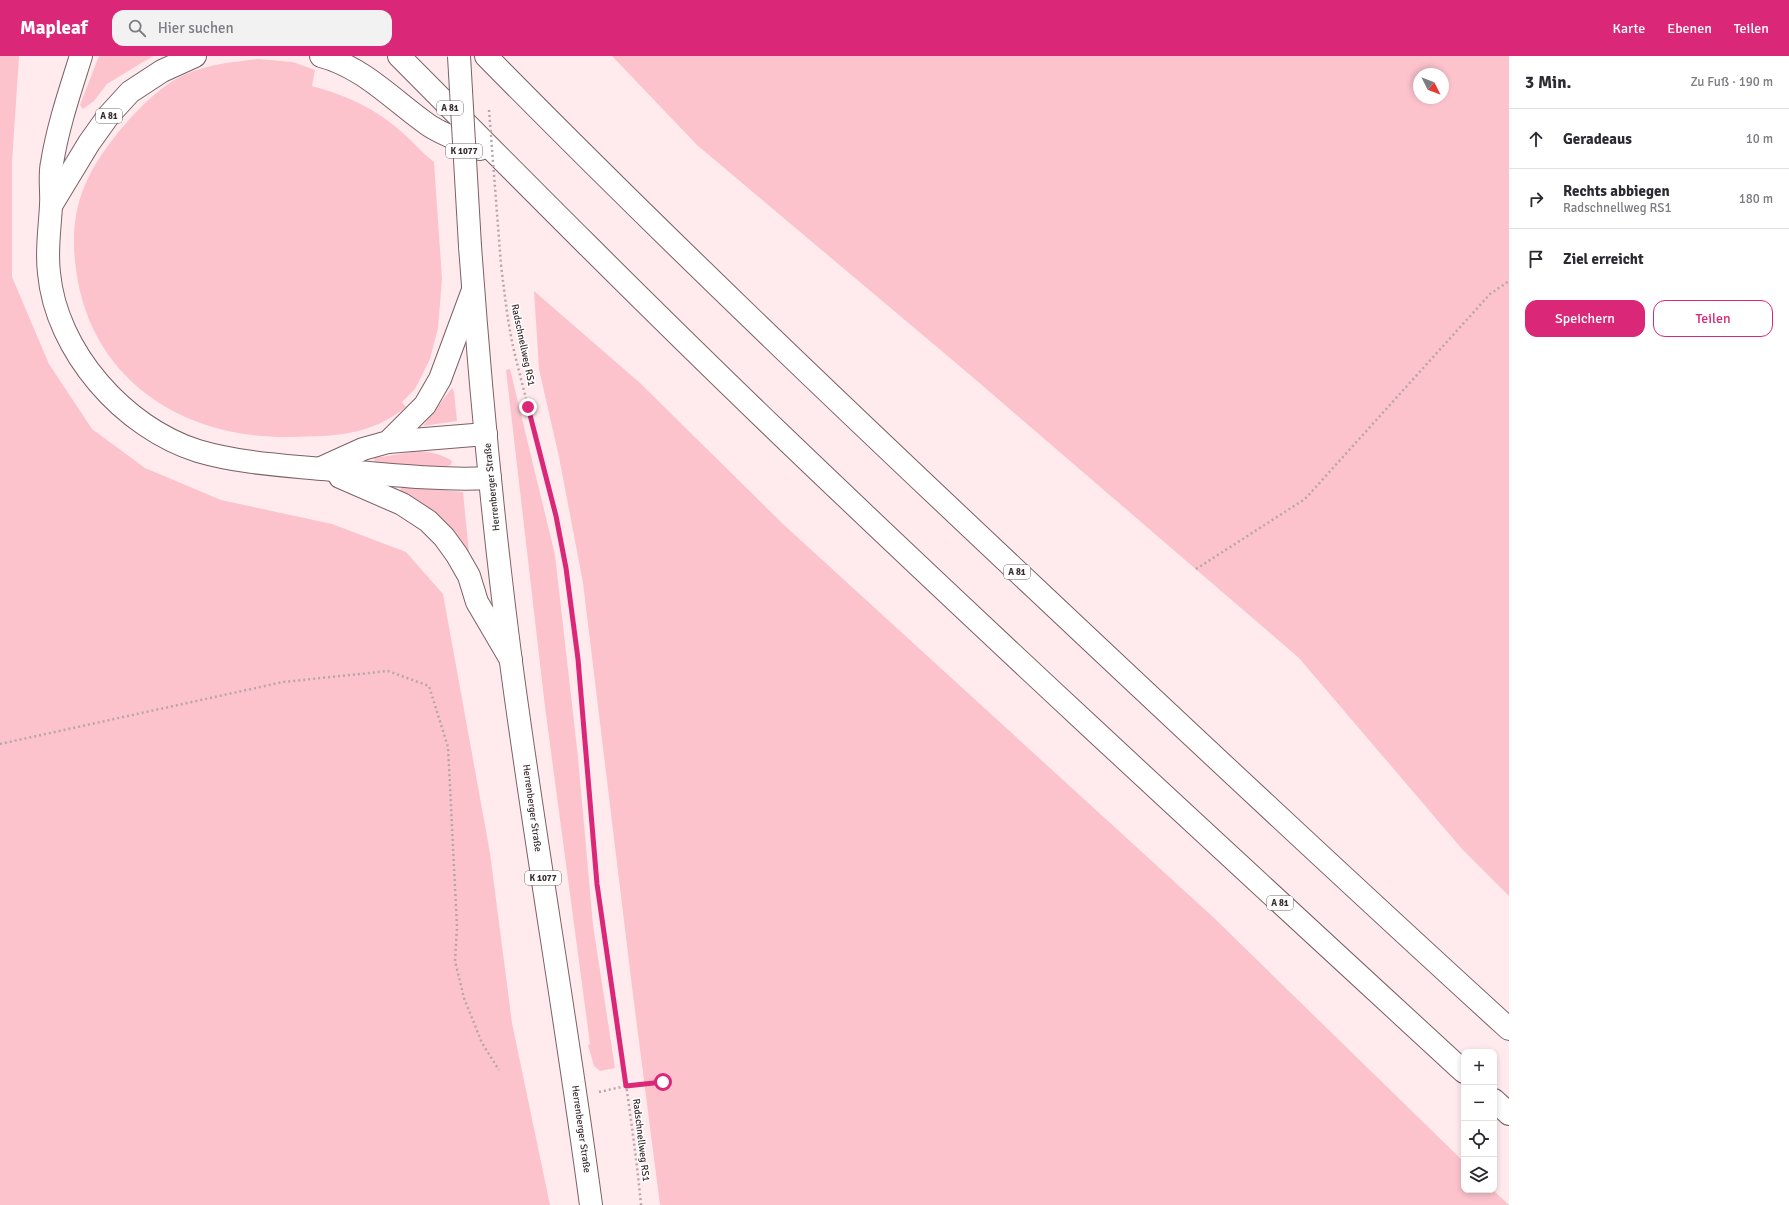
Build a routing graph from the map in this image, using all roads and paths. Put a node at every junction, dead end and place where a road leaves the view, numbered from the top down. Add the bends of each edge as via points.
1 (81, 56) edge
2 (195, 56) edge
3 (322, 56) edge
4 (399, 56) edge
5 (459, 56) edge
6 (486, 56) edge
7 (488, 106) dead end
8 (501, 159) junction
9 (51, 205) junction
10 (1509, 281) edge
11 (473, 290) junction
12 (486, 434) junction
13 (388, 442) junction
14 (321, 468) junction
15 (490, 478) junction
16 (1196, 569) dead end
17 (511, 660) junction
18 (0, 744) edge
19 (1509, 1029) edge
20 (1461, 1069) edge
21 (499, 1070) dead end
22 (663, 1082) dead end
23 (626, 1086) junction
24 (1497, 1103) edge
25 (1509, 1114) edge
26 (591, 1205) edge
27 (641, 1205) edge

1 - 9 main road via 59,127 53,158
2 - 9 main road, A 81 via 162,71 130,92 89,143
3 - 8 main road, A 81 via 361,74 428,125
4 - 8 main road, A 81
5 - 11 main road, K 1077, bridge
6 - 19 main road, A 81 via 709,279 845,410 1212,755
7 - 23 path, Radschnellweg RS1, bridge via 501,265 515,358 542,459 566,568 578,659 597,884
8 - 20 main road, A 81 via 795,448 1232,859
9 - 14 main road via 47,243 49,275 57,311 82,361 112,398 150,427 197,450 250,462
10 - 16 path via 1490,294 1305,499
11 - 12 main road, K 1077
11 - 13 main road via 440,379 425,405
12 - 13 main road
12 - 15 main road, Herrenberger Straße / K 1077
13 - 14 main road via 363,449
14 - 15 main road via 440,479
14 - 17 main road via 402,504 428,521 444,537 457,555 477,602
15 - 17 main road, Herrenberger Straße / K 1077
17 - 26 main road, Herrenberger Straße / K 1077
18 - 21 path via 283,682 388,671 429,686 448,747 457,927 455,961 464,998 482,1043
22 - 23 path
23 - 27 path, Radschnellweg RS1
24 - 25 main road

